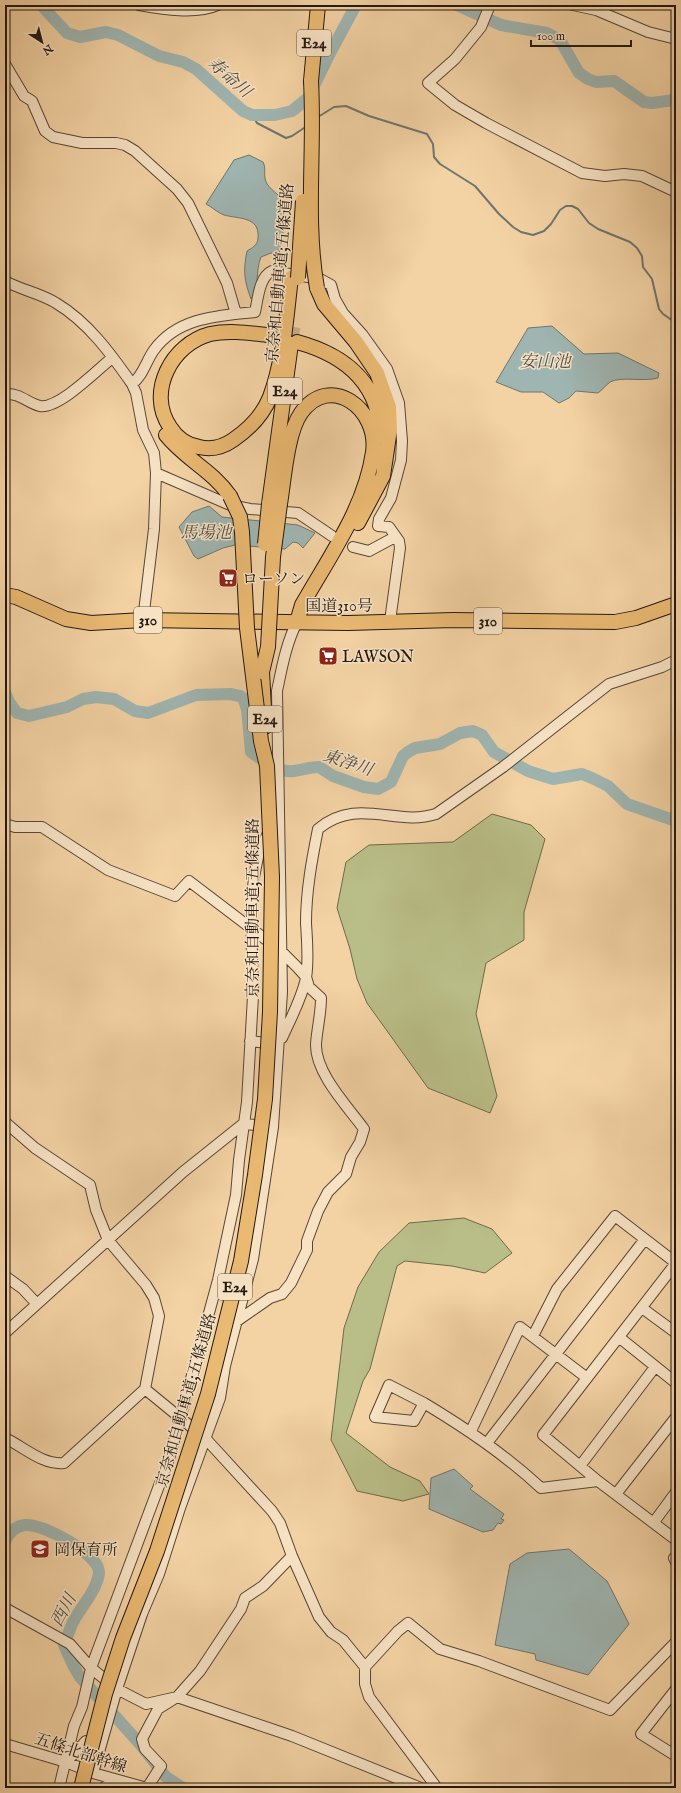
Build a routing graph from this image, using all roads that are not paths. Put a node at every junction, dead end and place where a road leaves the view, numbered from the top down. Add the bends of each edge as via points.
1 (139, 5) edge
2 (218, 5) edge
3 (318, 5) edge
4 (490, 5) edge
5 (573, 5) edge
6 (676, 39) edge
7 (5, 64) edge
8 (310, 81) junction
9 (676, 192) edge
10 (294, 278) junction
11 (5, 281) edge
12 (236, 314) junction
13 (112, 358) junction
14 (132, 384) junction
15 (5, 395) edge
16 (390, 429) junction
17 (156, 473) junction
18 (274, 504) junction
19 (354, 513) junction
20 (332, 536) dead end
21 (395, 537) junction
22 (353, 547) dead end
23 (5, 595) edge
24 (676, 604) edge
25 (143, 620) junction
26 (390, 621) junction
27 (297, 622) junction
28 (676, 660) edge
29 (267, 766) junction
30 (278, 820) junction
31 (5, 824) edge
32 (253, 929) junction
33 (281, 951) junction
34 (306, 977) junction
35 (250, 1041) junction
36 (279, 1045) junction
37 (5, 1122) edge
38 (243, 1124) junction
39 (273, 1127) junction
40 (645, 1239) junction
41 (108, 1240) junction
42 (676, 1263) edge
43 (5, 1276) edge
44 (37, 1304) junction
45 (642, 1308) junction
46 (237, 1321) junction
47 (676, 1332) edge
48 (5, 1333) edge
49 (533, 1336) junction
50 (620, 1338) junction
51 (556, 1354) junction
52 (655, 1367) junction
53 (587, 1378) junction
54 (676, 1383) edge
55 (145, 1389) junction
56 (424, 1403) junction
57 (182, 1417) junction
58 (676, 1417) edge
59 (471, 1431) junction
60 (5, 1438) edge
61 (206, 1438) junction
62 (487, 1443) junction
63 (580, 1466) junction
64 (598, 1481) junction
65 (676, 1492) edge
66 (616, 1494) junction
67 (654, 1522) junction
68 (676, 1540) edge
69 (292, 1556) junction
70 (676, 1556) edge
71 (676, 1562) edge
72 (5, 1608) edge
73 (676, 1642) edge
74 (91, 1668) junction
75 (365, 1668) junction
76 (117, 1689) junction
77 (676, 1689) edge
78 (177, 1697) junction
79 (672, 1702) edge
80 (102, 1741) junction
81 (5, 1744) edge
82 (676, 1756) edge
83 (66, 1762) junction
84 (92, 1773) junction
85 (116, 1780) junction
86 (60, 1788) edge
87 (81, 1788) edge
88 (103, 1788) edge
89 (147, 1788) edge
90 (422, 1788) edge
91 (437, 1788) edge

1 - 2 street via 195,10
3 - 8 highway, 京奈和自動車道;五條道路 / E24
4 - 9 street via 481,27 455,59 428,83 455,105 582,173 642,176
5 - 6 street via 596,10 642,30
7 - 12 street via 24,96 32,101 45,131 53,137 82,143 125,145 177,189 188,203 227,282
8 - 10 highway, 京奈和自動車道;五條道路 / E24, bridge via 300,242
8 - 16 highway, bridge via 312,258 316,288 324,304 356,342 377,373 389,407
10 - 18 highway, 京奈和自動車道;五條道路 / E24 via 289,361
10 - 29 highway, bridge via 270,397 246,431 226,445 214,448 192,446 180,439 166,421 162,408 163,379 174,358 184,348 211,334 268,332 228,327 195,335 182,343 161,368 154,396 159,423 164,433 181,451 215,477 230,496 240,517 248,635 261,742
11 - 13 street via 55,302 71,312
12 - 14 street via 196,320 179,327 155,348 137,380
12 - 21 street via 255,312 262,280 272,271 320,278 333,288 338,305 383,363 397,393 401,460 391,498 379,519 378,526 389,527
13 - 14 street
13 - 15 street via 67,396 49,405 37,406 18,397
14 - 17 street via 143,430 154,453
16 - 19 highway via 381,404 361,370 332,348 298,339 345,363 364,382 378,410 382,450 375,474
16 - 27 highway via 383,476 310,609
17 - 20 street via 230,505 298,513
17 - 25 street via 154,529
18 - 19 highway via 296,421 309,404 336,396 354,402 360,408 369,422 372,433 373,450
18 - 29 highway, 京奈和自動車道;五條道路 / E24, bridge via 268,648 262,672
19 - 27 highway via 302,605
21 - 22 street via 369,551
21 - 26 street via 400,548
23 - 25 highway, 国道310号 / 310 via 16,597 66,619 91,623
24 - 26 highway, 国道310号 / 310 via 636,618 614,622
25 - 27 highway, 国道310号 / 310
26 - 27 highway, 国道310号 / 310
27 - 30 street via 282,663 277,691
28 - 34 street via 609,684 503,767 436,814 424,818 358,813 339,815 318,828 306,923 309,946
29 - 87 highway, 京奈和自動車道;五條道路 / E24, bridge via 272,884 265,1099 241,1261 206,1402 157,1551 123,1638 105,1694
30 - 32 street via 264,840 255,866 251,911
30 - 33 street
31 - 32 street via 42,827 108,870 175,896 189,881
32 - 33 street
32 - 35 street
33 - 34 street
33 - 36 street
34 - 36 street via 303,991
34 - 46 street via 309,987 321,998 316,1045 322,1072 364,1129 346,1174 328,1192 318,1211 307,1241 307,1250 291,1283 282,1294 270,1298
35 - 36 street
35 - 38 street via 247,1102
36 - 39 street
37 - 41 street via 35,1148 90,1185 96,1210
38 - 39 street
38 - 41 street via 205,1153
38 - 57 street via 236,1195 228,1236
39 - 46 street via 253,1259
40 - 42 street
40 - 49 street via 615,1216 557,1289
40 - 51 street
41 - 44 street
41 - 55 street via 146,1285 160,1316
42 - 45 street
43 - 44 street via 23,1289
44 - 48 street
45 - 47 street
45 - 50 street
46 - 61 street via 225,1366 220,1398
49 - 51 street
49 - 59 street via 520,1327
50 - 52 street
50 - 53 street
51 - 53 street
51 - 62 street
52 - 54 street
52 - 63 street
53 - 63 street via 543,1435
55 - 57 street
55 - 60 street via 64,1463 54,1464 41,1459
56 - 56 street via 414,1421 375,1417 389,1385
56 - 59 street
57 - 61 street
57 - 74 street via 156,1498
58 - 66 street
59 - 62 street
61 - 69 street via 272,1512 280,1523
61 - 76 street via 180,1508 160,1574 142,1614
62 - 64 street via 541,1488
63 - 64 street
64 - 66 street
65 - 67 street
66 - 67 street
67 - 68 street
69 - 75 street via 319,1617 331,1632 343,1640
69 - 78 street via 263,1586 245,1598 220,1643
70 - 71 street
72 - 74 street via 66,1642
73 - 75 street via 610,1710 440,1649 408,1623
74 - 76 street
74 - 83 street
75 - 91 street via 364,1684 369,1697
76 - 78 street via 146,1704
76 - 80 street
77 - 79 street
78 - 89 street via 158,1709 142,1739 145,1748 161,1766
78 - 90 street via 292,1736
79 - 82 street via 642,1734
80 - 83 street via 86,1741
80 - 84 street
81 - 83 street, 五條北部幹線
83 - 84 street, 五條北部幹線
83 - 86 street
84 - 85 street, 五條北部幹線
85 - 88 street
85 - 89 street, 五條北部幹線

